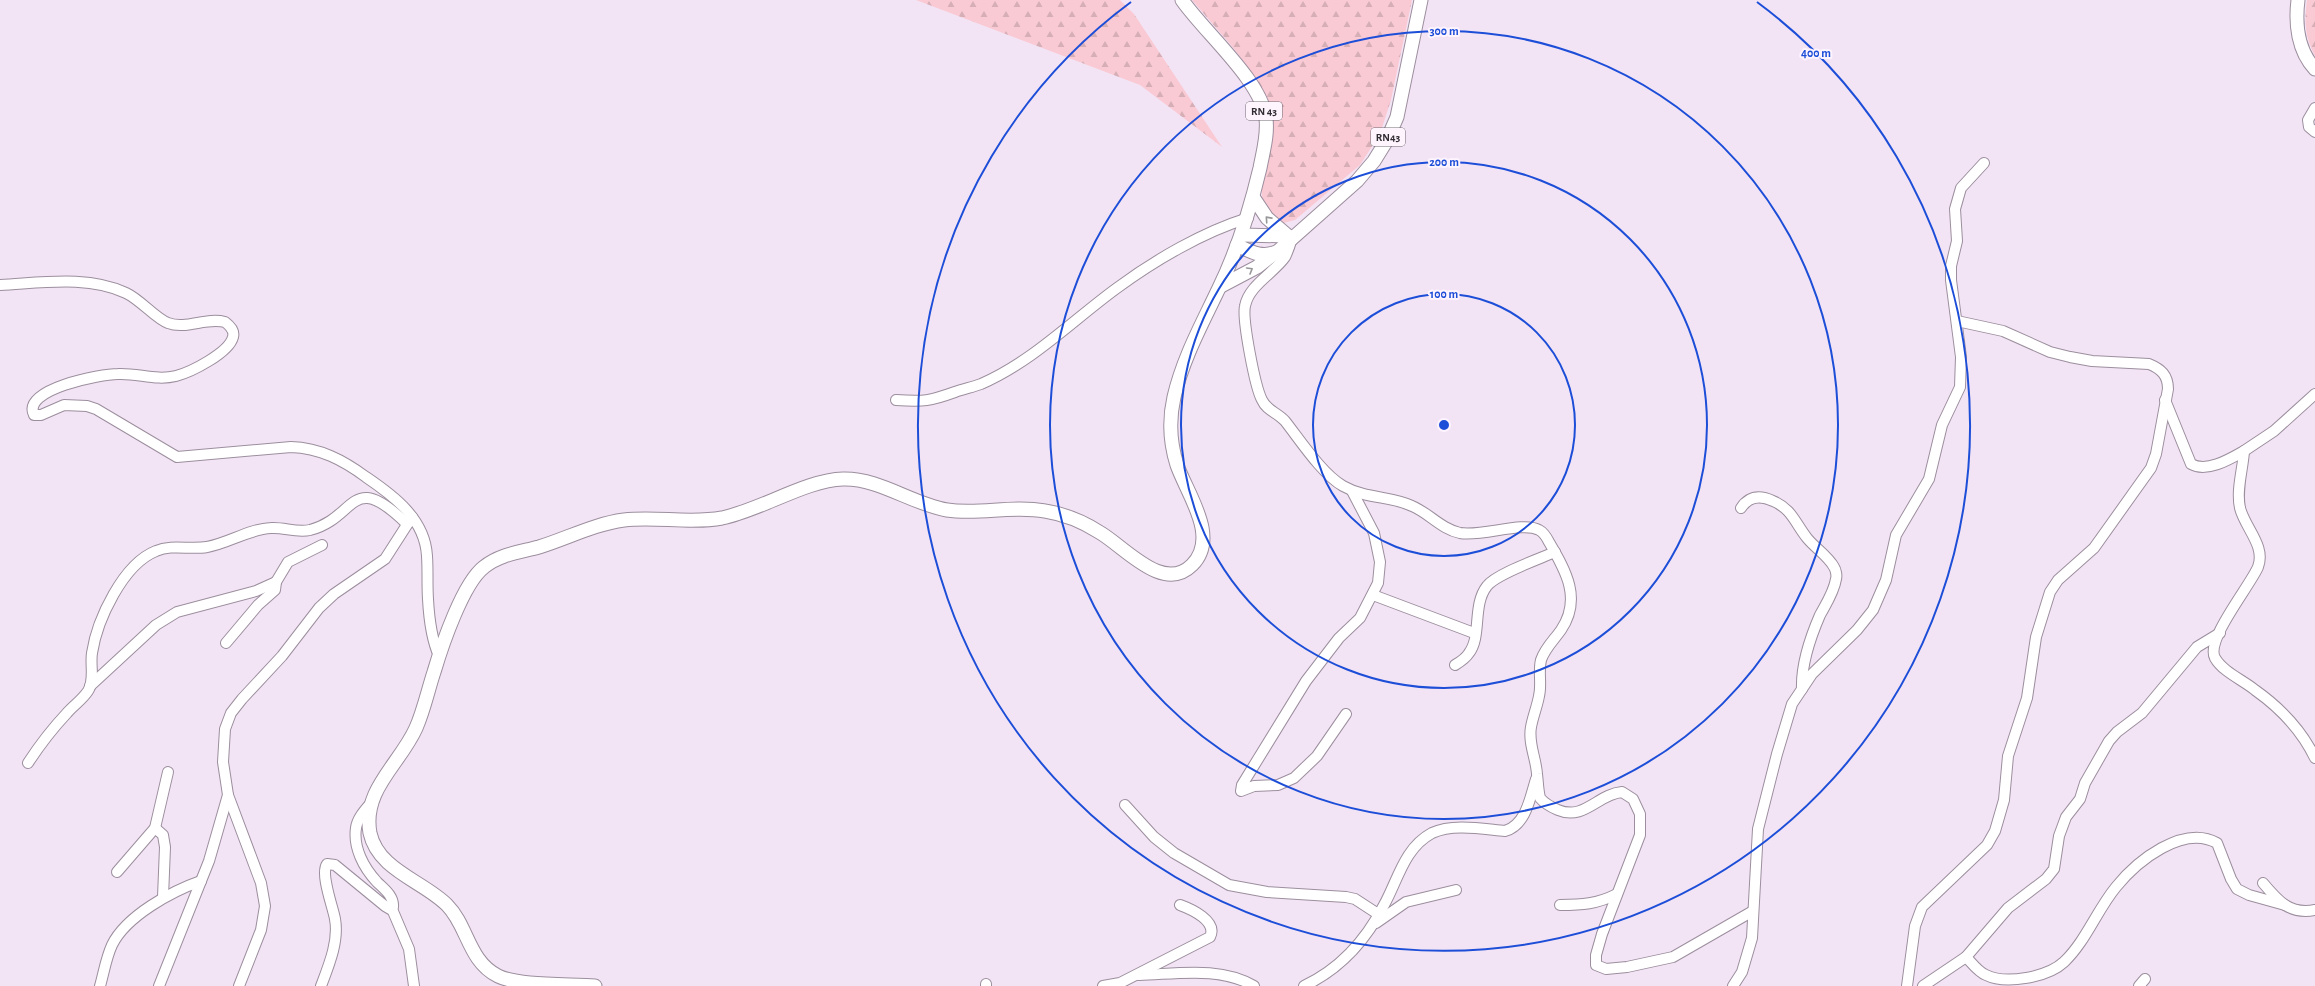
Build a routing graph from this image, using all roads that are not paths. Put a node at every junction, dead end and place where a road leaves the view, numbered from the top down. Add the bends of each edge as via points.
1 (1182, 0) edge
2 (1421, 0) edge
3 (2298, 0) edge
4 (2315, 69) edge
5 (2315, 108) edge
6 (2315, 132) edge
7 (1984, 163) dead end
8 (1253, 197) junction
9 (1248, 218) junction
10 (1290, 237) junction
11 (1239, 240) junction
12 (1278, 251) junction
13 (0, 285) edge
14 (1220, 286) junction
15 (1957, 321) junction
16 (2315, 394) edge
17 (896, 400) dead end
18 (2165, 400) junction
19 (2244, 451) junction
20 (1352, 491) junction
21 (1741, 508) dead end
22 (409, 520) junction
23 (322, 545) dead end
24 (1555, 552) junction
25 (276, 582) junction
26 (1373, 595) junction
27 (1474, 633) junction
28 (2220, 633) junction
29 (226, 643) dead end
30 (439, 656) junction
31 (1455, 665) dead end
32 (90, 686) junction
33 (1802, 689) junction
34 (1346, 714) dead end
35 (2315, 758) edge
36 (28, 763) dead end
37 (168, 772) dead end
38 (1538, 776) junction
39 (228, 795) junction
40 (370, 804) junction
41 (1125, 805) dead end
42 (155, 828) junction
43 (117, 872) dead end
44 (201, 881) junction
45 (2263, 883) dead end
46 (1456, 890) dead end
47 (1617, 894) junction
48 (163, 897) junction
49 (1180, 905) dead end
50 (1560, 905) dead end
51 (2285, 905) junction
52 (392, 909) junction
53 (2315, 910) edge
54 (1753, 911) junction
55 (1378, 914) junction
56 (1370, 927) junction
57 (1966, 956) junction
58 (1137, 975) junction
59 (100, 986) edge
60 (159, 986) edge
61 (239, 986) edge
62 (321, 986) edge
63 (414, 986) edge
64 (595, 986) edge
65 (1103, 986) edge
66 (1254, 986) edge
67 (1304, 986) edge
68 (1733, 986) edge
69 (1907, 986) edge
70 (1923, 986) edge

1 - 8 main road, RN 43 via 1250,82 1262,102 1267,120 1266,140
2 - 10 main road, RN43 via 1397,117 1387,140 1357,182
3 - 4 main road via 2297,28 2300,45
5 - 6 street via 2308,120 2309,127
7 - 15 street via 1961,188 1956,198 1957,241 1951,266 1951,280
8 - 9 main road, RN 43
10 -> 8 main road via 1267,218
9 - 11 main road, RN 43
9 - 17 street via 1218,229 1145,270 1102,299 1031,354 993,378 935,400
10 - 11 main road
10 - 12 main road
10 - 20 street via 1285,256 1246,301 1244,317 1258,390 1268,409 1284,420 1300,442 1336,481
11 - 12 main road via 1261,255
11 - 14 main road
14 -> 12 main road via 1257,267
13 - 22 street via 60,281 108,287 141,301 166,323 176,325 219,320 225,322 233,332 228,345 206,363 192,370 161,378 118,374 82,380 40,396 33,405 34,415 71,404 92,408 177,456 306,447 335,456 390,493
14 - 30 main road via 1186,358 1171,409 1171,437 1176,463 1196,509 1202,536 1199,555 1188,569 1181,573 1164,574 1146,567 1104,535 1063,515 1032,509 942,509 867,484 840,479 815,484 730,516 715,519 622,520 592,527 536,548 502,557 480,569 473,577
15 - 18 street via 2003,331 2050,352 2070,357 2092,361 2149,364 2164,374 2168,382
15 - 33 street via 1961,363 1960,388 1942,425 1929,480 1896,535 1883,590 1873,610 1857,630 1812,674
16 - 19 street via 2274,431
18 - 19 street via 2191,464 2196,467 2209,466
18 - 69 street via 2156,454 2151,468 2094,548 2058,580 2050,592 2036,637 2027,698 2008,756 2004,800 1995,831 1987,845 1922,907 1915,926
19 - 28 street via 2239,490 2240,508 2259,547 2261,559 2254,576
20 - 24 street via 1410,505 1442,526 1461,534 1524,527 1536,529 1546,536
20 - 26 street via 1370,523 1377,546 1380,573
21 - 33 street via 1746,500 1756,497 1784,505 1816,549 1834,568 1837,578 1816,624 1807,652 1801,676
22 - 30 street via 420,530 427,556 429,612
22 - 32 street via 380,502 360,499 330,520 310,530 270,528 206,547 165,548 150,554 133,568 107,608 94,640
22 - 39 street via 386,558 334,594 319,608 282,656 231,713 225,729 223,762
23 - 25 street via 288,562
24 - 27 street via 1488,584 1476,614
24 - 38 street via 1569,584 1572,605 1565,623 1541,661 1540,696 1530,735
25 - 29 street via 275,590 258,605
25 - 32 street via 256,591 177,612 156,625
26 - 27 street
26 - 34 street via 1360,618 1323,657 1302,687 1242,785 1241,791 1254,786 1278,785 1294,778 1317,756
27 - 31 street via 1469,655
28 - 35 street via 2212,649 2219,664 2257,691 2288,719
28 - 57 street via 2197,647 2142,713 2117,732 2085,783 2080,799 2066,818 2059,836 2054,869 2046,879 2028,890 2008,908
30 - 40 main road via 415,728 376,789
32 - 36 street
33 - 54 street via 1792,704 1760,822
37 - 42 street
38 - 47 street via 1539,793 1544,802 1570,814 1582,811 1617,793 1628,794 1633,799 1640,814 1640,835
38 - 55 street via 1524,814 1513,829 1505,831 1451,828 1433,833 1418,843 1408,856
39 - 44 street
39 - 61 street via 259,876 265,906 261,930
40 - 52 street via 361,815 356,828 357,845 365,867 391,898 394,904
40 - 64 main road via 370,832 374,845 381,855 446,904 460,922 474,954 493,974 511,980
41 - 55 street via 1137,820 1169,849 1217,880 1229,885 1267,892 1346,897 1355,899
42 - 43 street
42 - 48 street via 163,835 165,847
44 - 48 street
44 - 60 street
45 - 51 street
46 - 56 street via 1406,902
47 - 50 street via 1600,902 1585,905
47 - 54 street via 1596,955 1596,965 1602,968 1636,966 1674,957
48 - 59 street via 131,923 113,943
49 - 58 street via 1205,919 1211,936
51 - 53 street via 2297,911
51 - 57 street via 2242,892 2231,879 2217,843 2204,838 2188,838 2172,842 2158,850 2116,886 2067,959 2053,970 2028,978 2007,980 1985,975
52 - 62 street via 335,865 327,864 324,874 335,921 335,934 334,946
52 - 63 street via 409,949
54 - 68 street via 1748,956
55 - 56 street
56 - 67 street via 1338,966
57 - 70 street
58 - 65 street via 1120,983
58 - 66 street via 1214,974 1235,977

